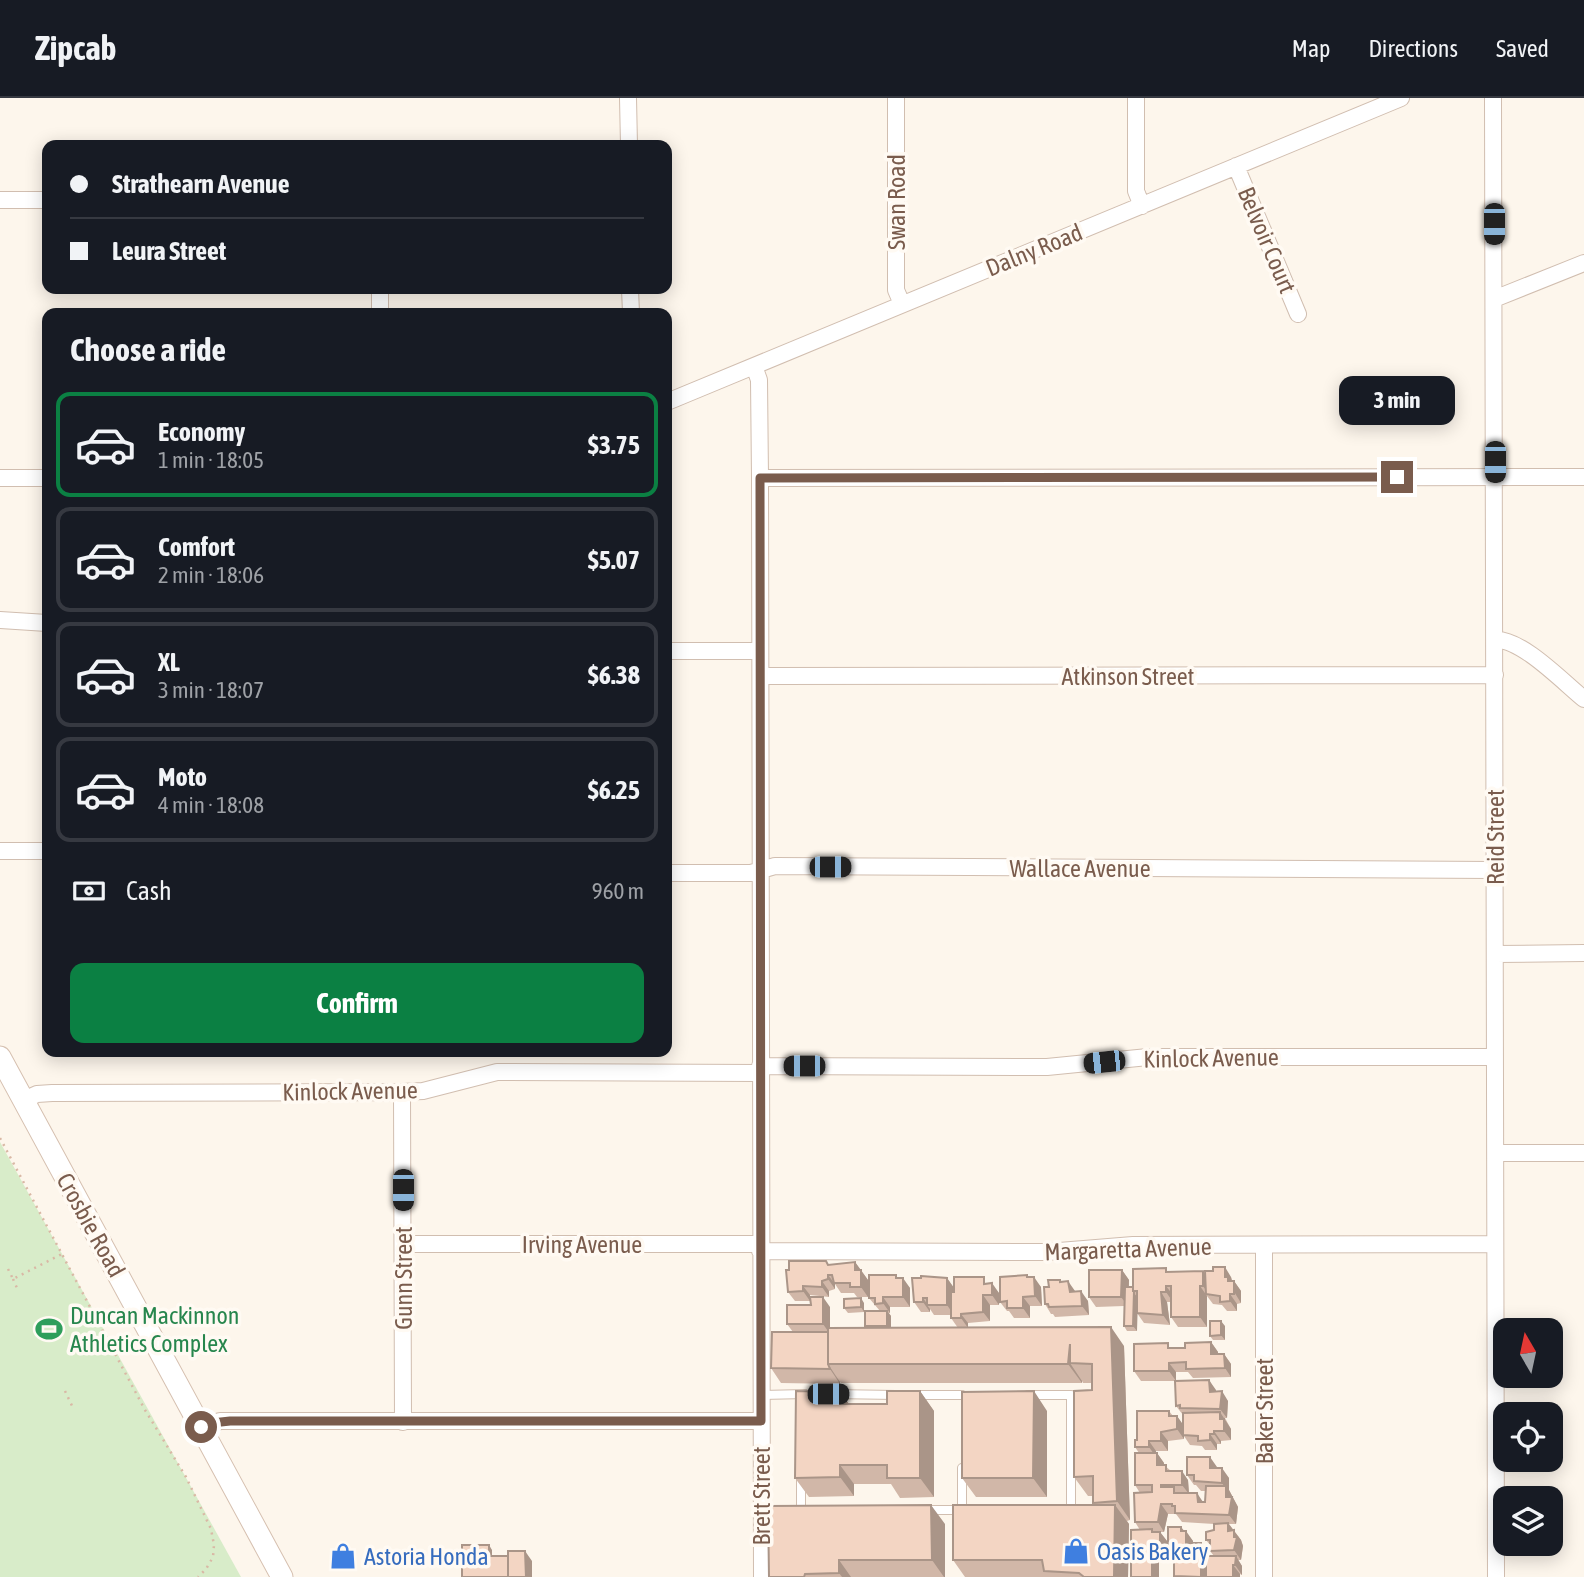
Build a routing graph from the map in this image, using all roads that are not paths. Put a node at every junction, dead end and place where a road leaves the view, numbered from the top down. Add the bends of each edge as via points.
1 (628, 98) edge
2 (896, 98) edge
3 (1136, 98) edge
4 (1401, 98) edge
5 (1493, 98) edge
6 (1378, 102) edge
7 (629, 140) edge
8 (1236, 166) junction
9 (0, 200) edge
10 (42, 200) edge
11 (1142, 206) junction
12 (1584, 263) edge
13 (1494, 299) junction
14 (902, 304) junction
15 (1298, 314) dead end
16 (754, 366) junction
17 (672, 400) edge
18 (1495, 477) junction
19 (1584, 477) edge
20 (0, 478) edge
21 (42, 478) edge
22 (760, 478) junction
23 (0, 620) edge
24 (42, 623) edge
25 (1496, 640) junction
26 (672, 651) edge
27 (760, 651) junction
28 (1495, 675) junction
29 (761, 676) junction
30 (1584, 699) edge
31 (0, 851) edge
32 (42, 851) edge
33 (761, 869) junction
34 (1494, 870) junction
35 (672, 873) edge
36 (1584, 953) edge
37 (1495, 954) junction
38 (0, 1057) edge
39 (1495, 1057) junction
40 (760, 1070) junction
41 (402, 1092) junction
42 (24, 1100) junction
43 (1496, 1153) junction
44 (1584, 1153) edge
45 (403, 1244) junction
46 (1495, 1244) junction
47 (1264, 1246) junction
48 (760, 1247) junction
49 (802, 1394) junction
50 (815, 1394) edge
51 (828, 1394) edge
52 (761, 1395) junction
53 (962, 1395) junction
54 (975, 1395) edge
55 (1016, 1395) edge
56 (802, 1407) edge
57 (962, 1408) edge
58 (761, 1421) junction
59 (403, 1422) junction
60 (201, 1427) junction
61 (962, 1459) edge
62 (801, 1471) edge
63 (789, 1509) edge
64 (801, 1509) junction
65 (814, 1509) edge
66 (1058, 1509) edge
67 (922, 1510) edge
68 (962, 1510) junction
69 (976, 1510) edge
70 (962, 1524) edge
71 (282, 1577) edge
72 (762, 1577) edge
73 (1264, 1577) edge
74 (1496, 1577) edge

1 - 7 street
2 - 14 street, Swan Road via 896,290
3 - 11 street via 1136,191
4 - 6 street, Dalny Road
5 - 13 street, Reid Street
6 - 8 street, Dalny Road
8 - 11 street, Dalny Road
8 - 15 street, Belvoir Court
9 - 10 street
11 - 14 street, Dalny Road
12 - 13 street
13 - 18 street, Reid Street
14 - 16 street, Dalny Road
16 - 17 street, Dalny Road
16 - 22 street, Brett Street via 759,380
18 - 19 street
18 - 22 street
18 - 25 street, Reid Street
20 - 21 street
22 - 27 street, Brett Street
23 - 24 street
25 - 28 street, Reid Street
25 - 30 street via 1519,646
26 - 27 street
27 - 29 street, Brett Street
28 - 29 street, Atkinson Street
28 - 34 street, Reid Street
29 - 33 street, Brett Street
31 - 32 street
33 - 34 street, Wallace Avenue
33 - 35 street, Wallace Avenue via 751,873
33 - 40 street, Brett Street
34 - 37 street, Reid Street
36 - 37 street
37 - 39 street, Reid Street
38 - 42 street, Crosbie Road
39 - 40 street, Kinlock Avenue via 1148,1057 1047,1068
39 - 43 street, Reid Street
40 - 41 street, Kinlock Avenue via 497,1072
40 - 48 street, Brett Street
41 - 42 street, Kinlock Avenue via 52,1093
41 - 45 street, Gunn Street
42 - 60 street, Crosbie Road
43 - 44 street
43 - 46 street, Reid Street
45 - 48 street, Irving Avenue
45 - 59 street, Gunn Street
46 - 47 street, Margaretta Avenue
46 - 74 street, Reid Street
47 - 48 street, Margaretta Avenue via 1133,1245 1032,1252
47 - 73 street, Baker Street
48 - 52 street, Brett Street
49 - 50 lane
49 - 52 lane
49 - 56 lane
51 - 53 lane
52 - 58 street, Brett Street
53 - 54 lane
53 - 57 lane
55 - 66 lane via 1070,1395 1071,1509
58 - 59 street
58 - 72 street, Brett Street
59 - 60 street via 218,1421
60 - 71 street, Crosbie Road
61 - 68 lane
62 - 64 lane
63 - 64 lane
64 - 65 lane
67 - 68 lane
68 - 69 lane
68 - 70 lane

